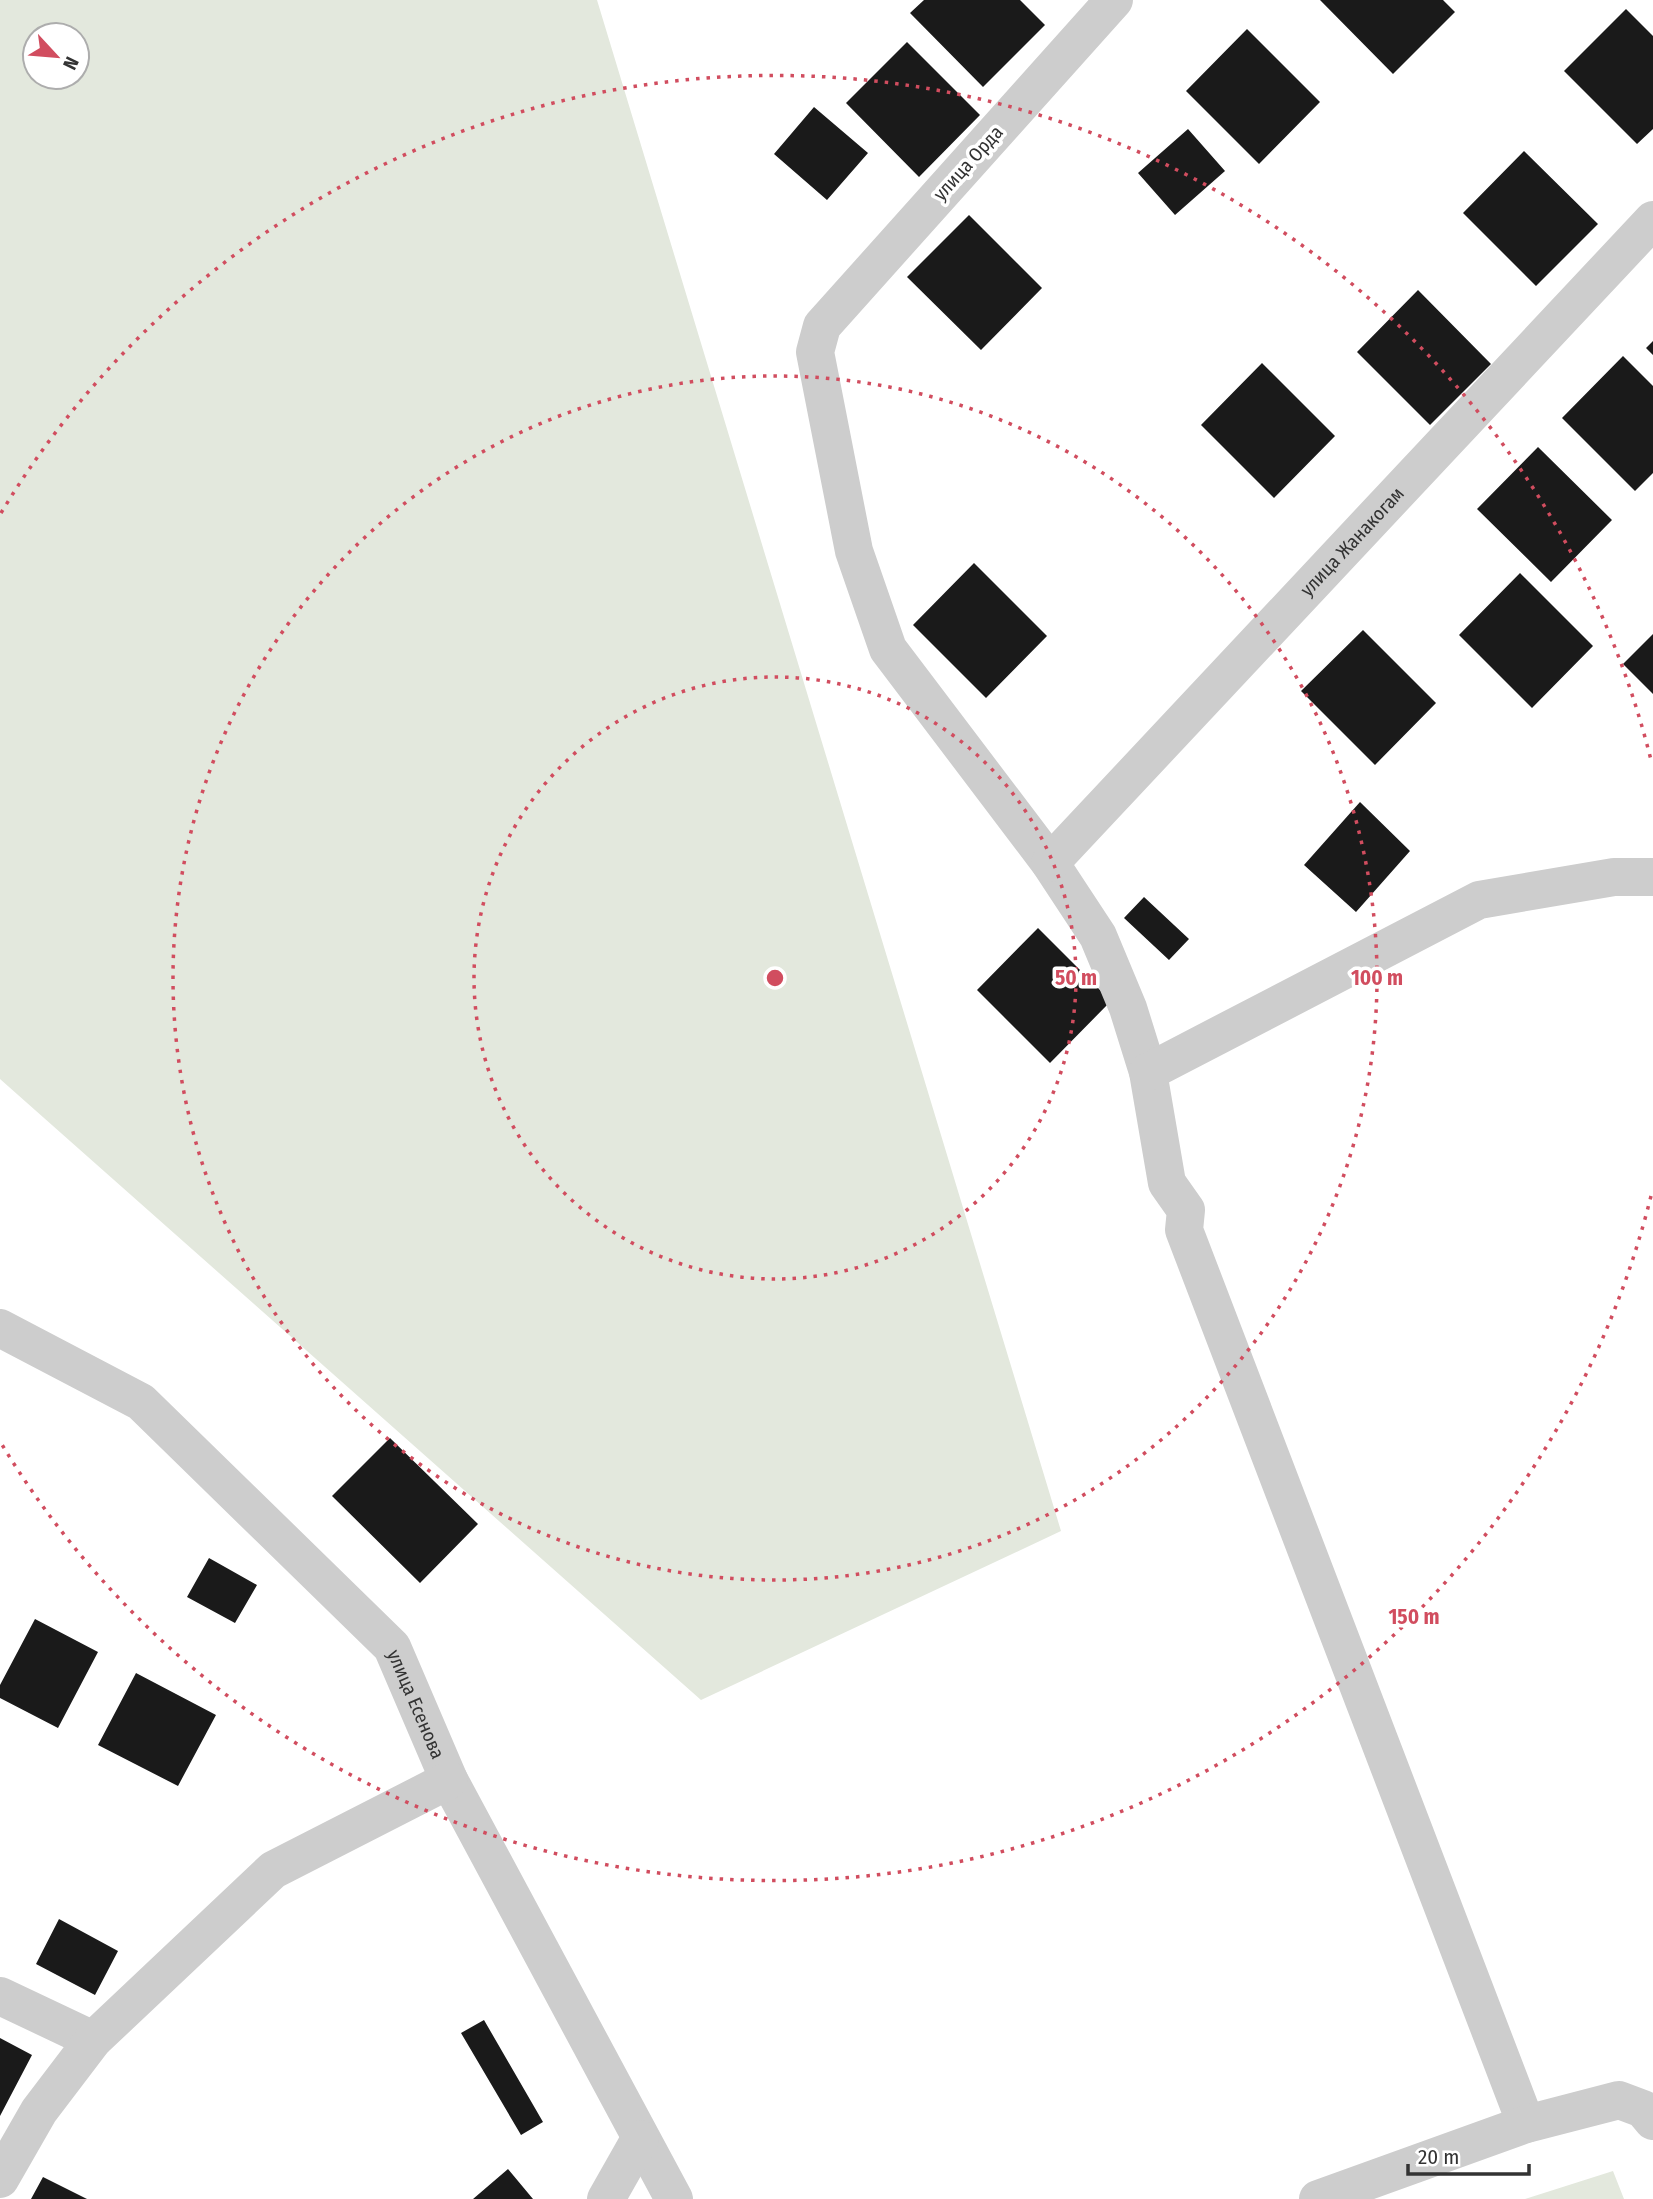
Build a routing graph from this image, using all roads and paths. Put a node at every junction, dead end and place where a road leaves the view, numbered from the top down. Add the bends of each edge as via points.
1 (1114, 0) edge
2 (1653, 220) edge
3 (1050, 863) junction
4 (1653, 877) edge
5 (1148, 1072) junction
6 (0, 1328) edge
7 (449, 1780) junction
8 (0, 1996) edge
9 (93, 2040) junction
10 (1653, 2121) edge
11 (1526, 2124) junction
12 (640, 2139) junction
13 (0, 2179) edge
14 (606, 2199) edge
15 (674, 2199) edge
16 (1318, 2199) edge

1 - 3 street, улица Орда via 822,326 815,352 854,551 888,649
2 - 3 street, улица Жанакогам
3 - 5 street via 1098,936
4 - 5 street via 1614,877 1479,900
5 - 11 street via 1167,1183 1186,1210 1184,1230
6 - 7 street, улица Есенова via 141,1402 392,1647
7 - 9 street, улица Есенова via 273,1870
7 - 12 street
8 - 9 street
9 - 13 street, улица Есенова via 39,2111
10 - 11 street via 1643,2109 1619,2101
11 - 16 street
12 - 14 street
12 - 15 street

